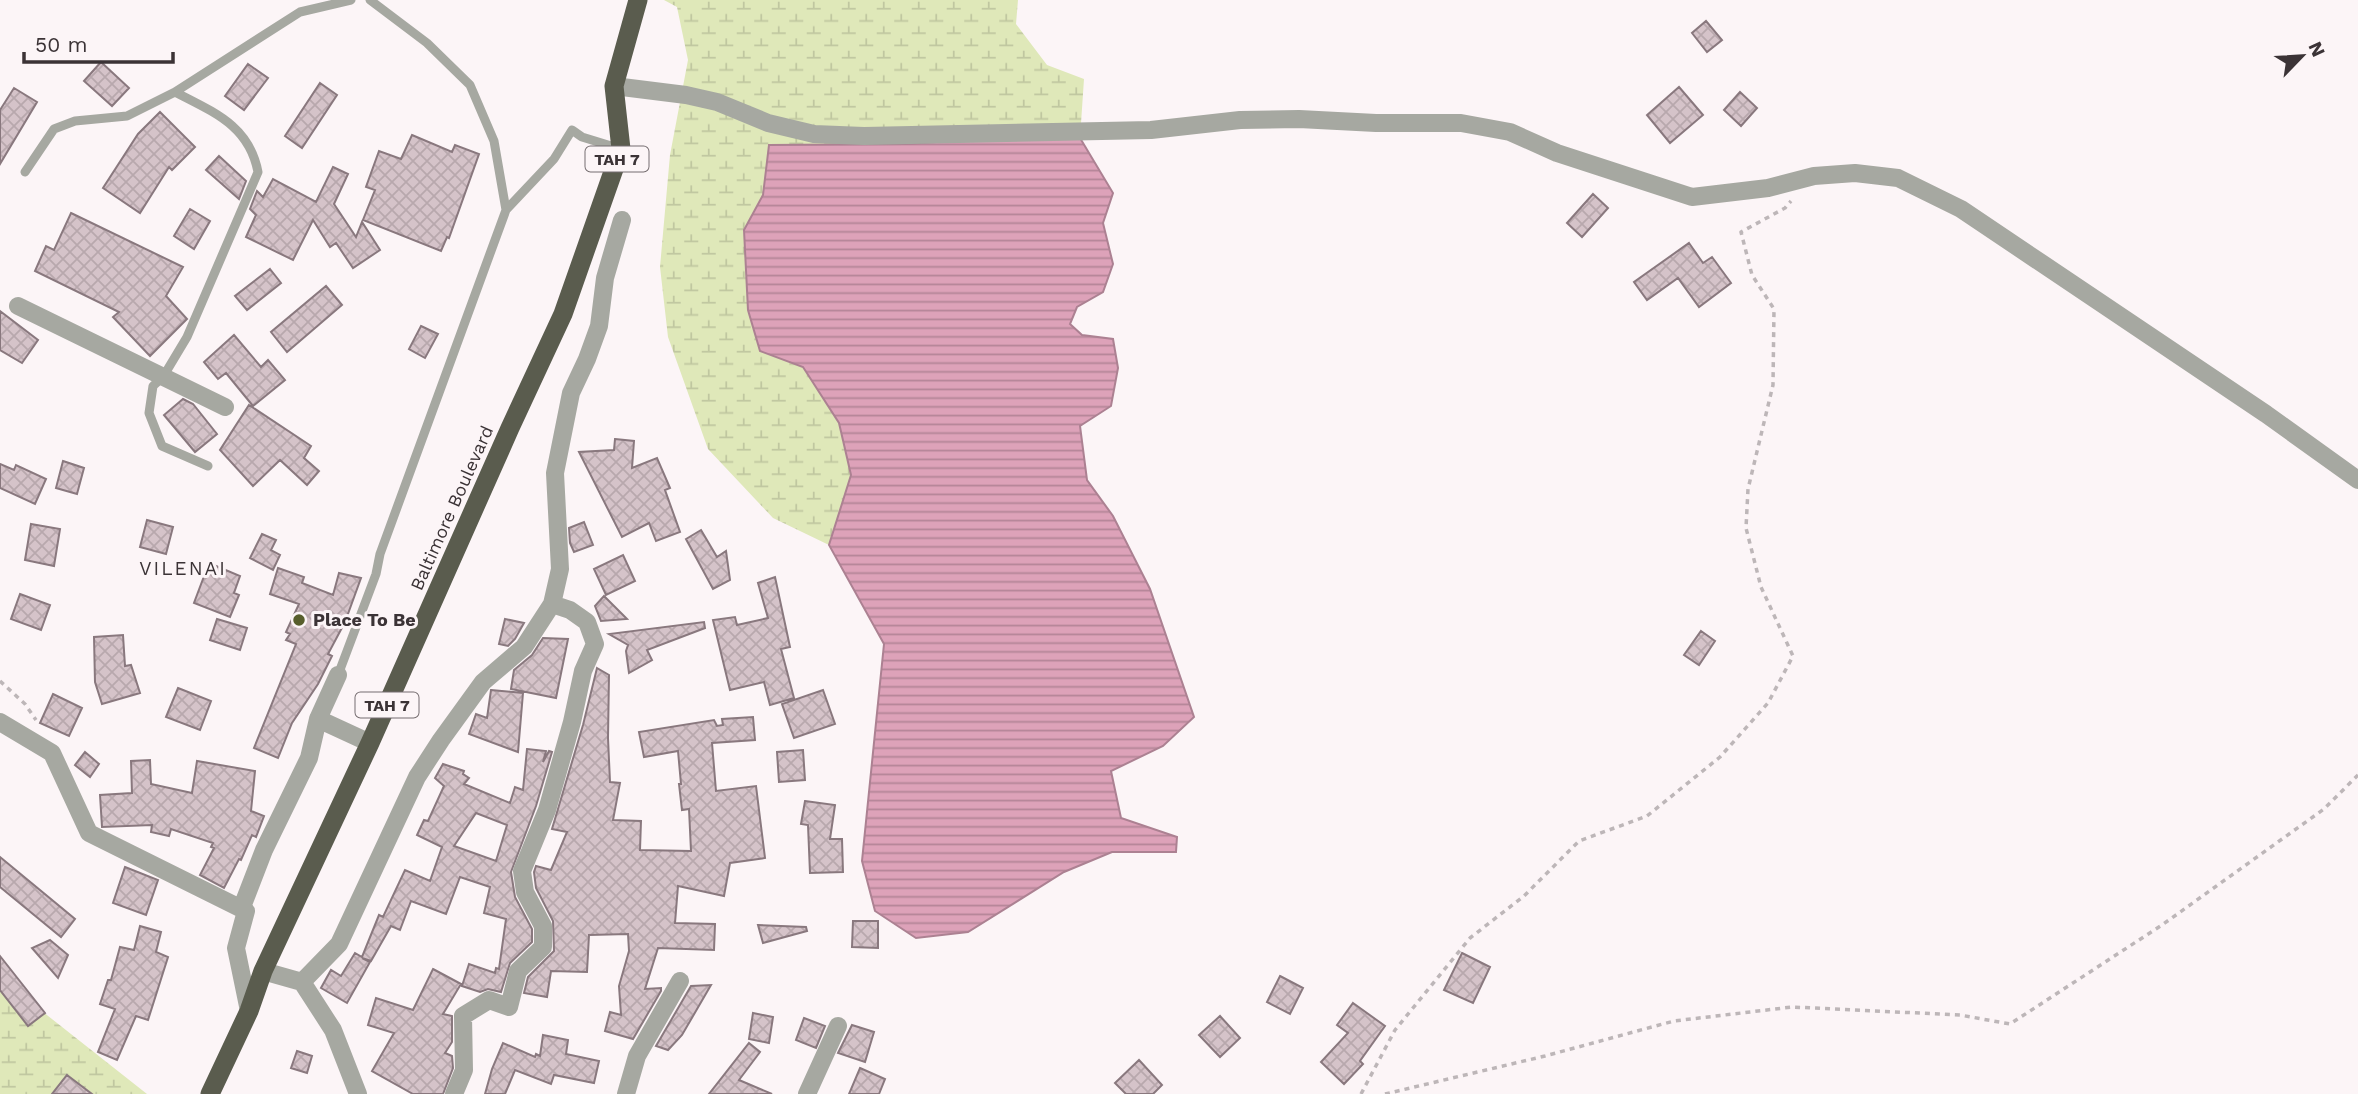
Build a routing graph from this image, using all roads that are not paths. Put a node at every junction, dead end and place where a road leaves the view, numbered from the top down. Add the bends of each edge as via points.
1 (351, 0) edge
2 (370, 0) edge
3 (638, 0) edge
4 (614, 86) junction
5 (175, 92) junction
6 (621, 149) junction
7 (25, 172) dead end
8 (506, 210) junction
9 (622, 220) dead end
10 (18, 306) dead end
11 (163, 377) junction
12 (225, 407) dead end
13 (208, 466) dead end
14 (2358, 480) edge
15 (552, 604) junction
16 (338, 675) joint
17 (318, 719) junction
18 (0, 722) edge
19 (370, 743) junction
20 (246, 911) junction
21 (263, 971) junction
22 (680, 981) dead end
23 (302, 982) junction
24 (248, 1012) junction
25 (838, 1026) dead end
26 (210, 1094) edge
27 (358, 1094) edge
28 (454, 1094) edge
29 (626, 1094) edge
30 (807, 1094) edge

1 - 5 lane via 300,12
2 - 8 lane via 427,43 470,85 494,141
3 - 4 highway, Baltimore Boulevard / TAH 7
4 - 6 highway, Baltimore Boulevard / TAH 7
4 - 14 street via 717,102 768,123 814,134 1150,130 1299,118 1461,123 1510,132 1569,157 1692,197 1768,188 1814,176 1855,173 1898,178 1961,209
5 - 7 lane via 127,116 75,121 54,129
5 - 11 lane via 230,122 255,154 258,172 187,337
6 - 8 lane via 572,130 554,159
6 - 19 highway, Baltimore Boulevard / TAH 7 via 563,314
8 - 16 lane
9 - 15 street via 605,278 599,326 571,393 555,473 560,569
10 - 11 street
11 - 12 street
11 - 13 lane via 153,386 149,413 162,446
15 - 23 street via 524,647 483,682 441,740 417,777 338,944
15 - 28 street via 587,622 595,644 583,671 547,810 522,871 525,892 543,926 543,947 517,971 509,1007 489,1000 463,1016 464,1070
16 - 17 street
17 - 19 street
17 - 20 street via 309,758 264,850 242,907
18 - 20 street via 52,753 89,833
19 - 21 highway, Baltimore Boulevard / TAH 7
20 - 24 street via 236,947
21 - 23 street
21 - 24 highway, Baltimore Boulevard / TAH 7
22 - 29 street via 637,1056
23 - 27 street via 333,1030
24 - 26 highway, Baltimore Boulevard / TAH 7
25 - 30 street

